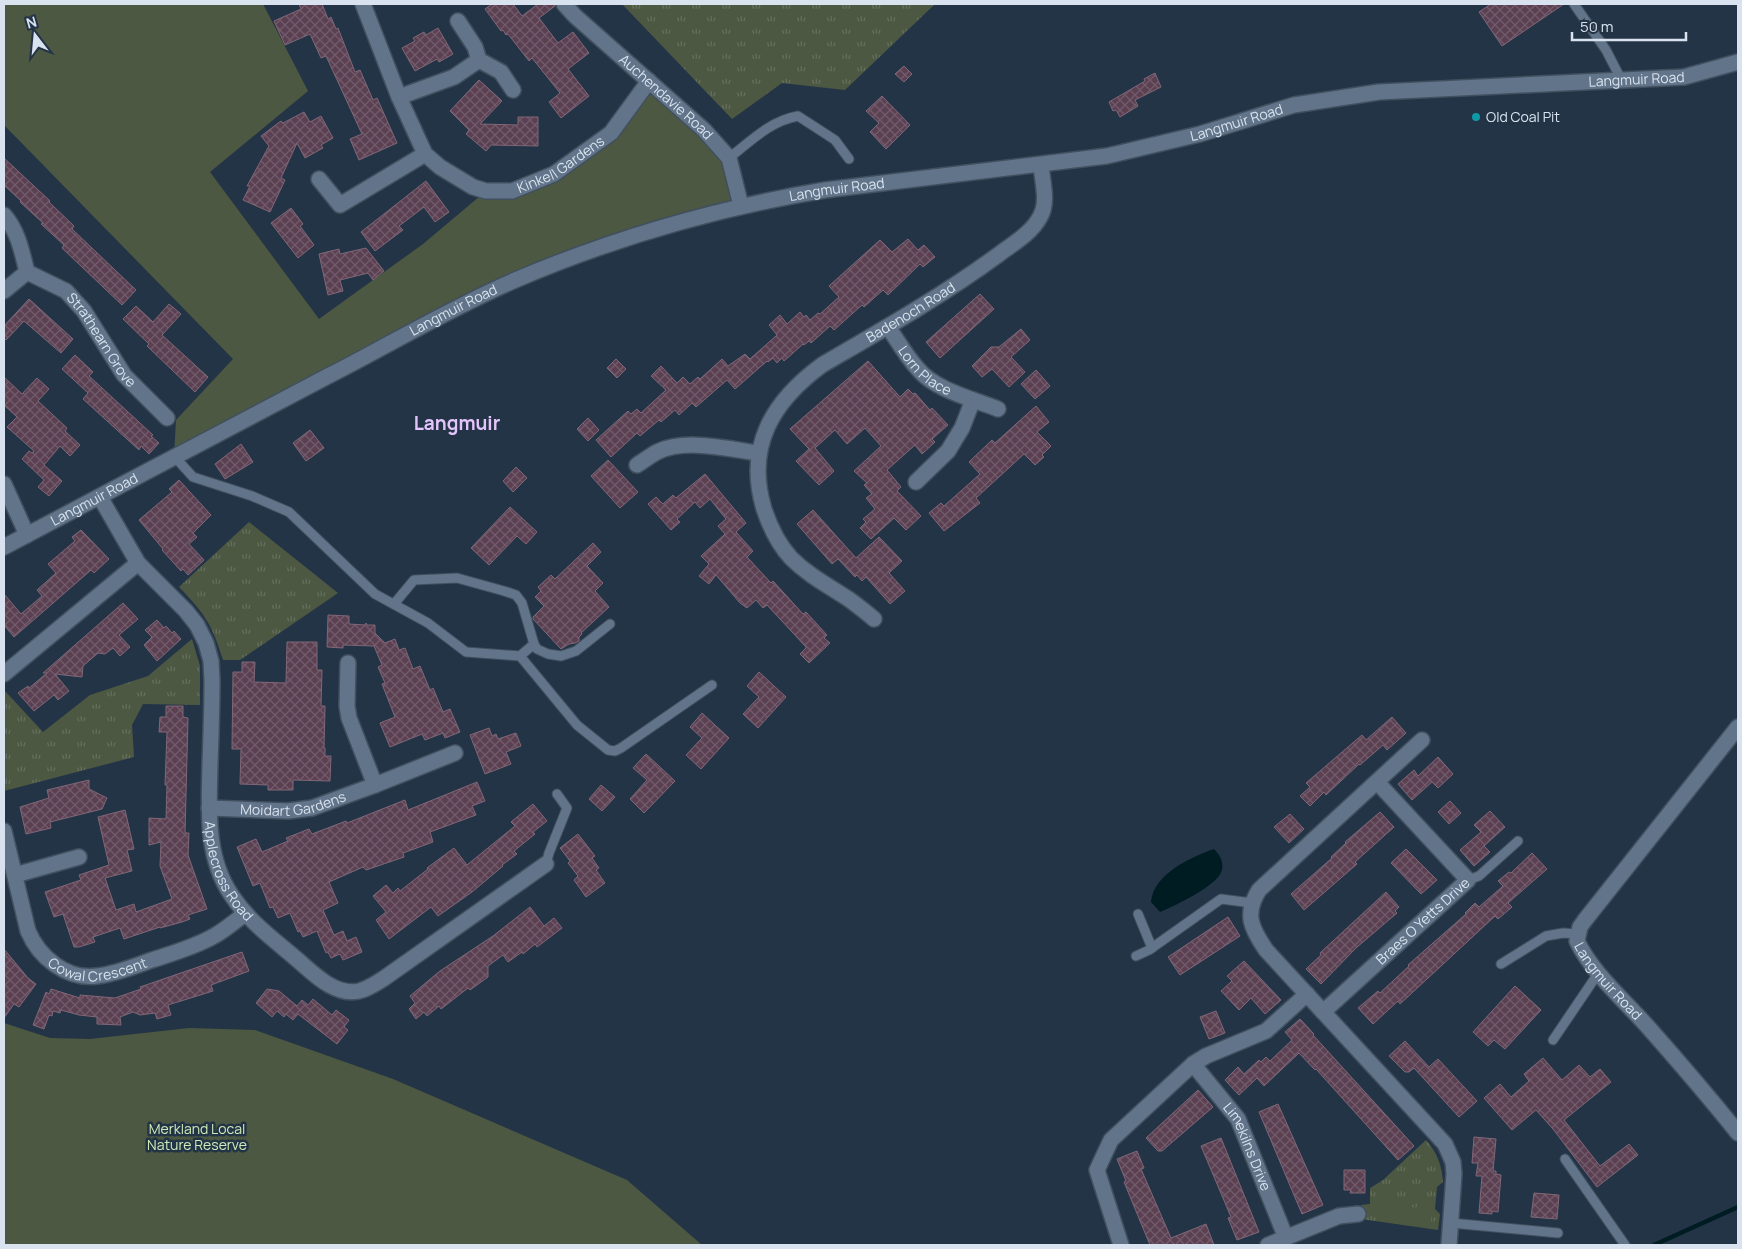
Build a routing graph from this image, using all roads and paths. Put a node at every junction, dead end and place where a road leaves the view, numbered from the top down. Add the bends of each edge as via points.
1 (363, 4) edge
2 (564, 4) edge
3 (1574, 4) edge
4 (458, 21) dead end
5 (479, 60) junction
6 (1738, 62) edge
7 (649, 81) junction
8 (1622, 81) junction
9 (512, 90) dead end
10 (399, 97) junction
11 (425, 154) junction
12 (729, 158) junction
13 (849, 159) dead end
14 (1041, 165) junction
15 (319, 179) dead end
16 (741, 206) junction
17 (4, 215) edge
18 (28, 272) junction
19 (4, 292) edge
20 (888, 327) junction
21 (973, 400) junction
22 (998, 410) dead end
23 (167, 418) dead end
24 (758, 453) junction
25 (174, 456) junction
26 (637, 465) dead end
27 (916, 482) dead end
28 (4, 484) edge
29 (100, 497) junction
30 (27, 535) junction
31 (4, 547) edge
32 (138, 563) junction
33 (394, 604) junction
34 (874, 618) dead end
35 (610, 624) dead end
36 (534, 644) junction
37 (520, 656) junction
38 (348, 662) dead end
39 (4, 674) edge
40 (712, 685) dead end
41 (1738, 727) edge
42 (1422, 740) dead end
43 (455, 753) dead end
44 (1376, 782) junction
45 (375, 786) junction
46 (557, 794) dead end
47 (209, 808) junction
48 (4, 831) edge
49 (1518, 841) dead end
50 (79, 857) dead end
51 (546, 864) joint
52 (15, 875) junction
53 (1468, 880) junction
54 (1252, 903) junction
55 (245, 914) junction
56 (1138, 914) dead end
57 (1578, 934) junction
58 (1152, 948) junction
59 (1136, 956) dead end
60 (1501, 964) dead end
61 (1599, 972) junction
62 (1307, 994) junction
63 (1324, 1012) junction
64 (1553, 1040) dead end
65 (1193, 1064) junction
66 (1738, 1133) edge
67 (1565, 1159) dead end
68 (1358, 1214) dead end
69 (1451, 1223) junction
70 (1558, 1233) dead end
71 (1286, 1238) junction
72 (1121, 1245) edge
73 (1268, 1245) edge
74 (1449, 1245) edge
75 (1625, 1245) edge

1 - 10 street, Kinkell Gardens
2 - 7 street, Auchendavie Road
3 - 8 lane via 1606,50
4 - 5 street
5 - 9 street via 501,72
5 - 10 street via 454,78
6 - 8 street, Langmuir Road via 1684,77
7 - 11 street, Kinkell Gardens via 611,133 554,174 512,191 486,191 473,187
7 - 12 street, Auchendavie Road via 704,130
8 - 14 street, Langmuir Road via 1341,96 1294,105 1135,150
10 - 11 street, Kinkell Gardens
11 - 15 street via 340,205
12 - 13 lane via 771,125 784,118 798,116 834,140
12 - 16 street, Auchendavie Road
14 - 16 street, Langmuir Road via 825,190
14 - 20 street, Badenoch Road via 1045,204 1035,226 960,283
16 - 25 street, Langmuir Road via 622,239 510,282
17 - 18 street via 20,244
18 - 19 street
18 - 23 street, Strathearn Grove via 66,291 84,311 124,375
20 - 21 street, Lorn Place via 918,370 944,388
20 - 24 street, Badenoch Road via 822,365 800,383 771,419
21 - 22 street, Lorn Place
21 - 27 street via 948,451
24 - 26 street via 686,445 657,452
24 - 34 street, Badenoch Road via 762,501 778,541 804,571
25 - 29 street, Langmuir Road
25 - 33 lane via 193,477 289,512 375,594
28 - 30 street
29 - 30 street, Langmuir Road
29 - 32 street, Applecross Road
30 - 31 street, Langmuir Road
32 - 39 street
32 - 47 street, Applecross Road via 198,626 211,661
33 - 36 lane via 414,580 457,578 504,591 516,595 522,603
33 - 37 lane via 428,623 466,652
35 - 36 lane via 576,651 561,656 543,652
36 - 37 lane
37 - 40 lane via 577,725 608,750 622,748
38 - 45 street via 347,706
41 - 57 street, Langmuir Road via 1585,920
42 - 44 street
43 - 45 street, Moidart Gardens
44 - 53 street, Braes O Yetts Drive
44 - 54 street via 1258,890
45 - 47 street, Moidart Gardens via 312,808 288,811
46 - 51 lane via 567,808
47 - 55 street, Applecross Road via 209,832 216,864 223,882
48 - 52 street, Cowal Crescent
49 - 53 lane via 1479,876
50 - 52 street
51 - 55 street, Applecross Road via 383,979 358,991 336,988 316,977
52 - 55 street, Cowal Crescent via 33,944 54,964 81,975 95,977 115,973 202,942
53 - 63 street, Braes O Yetts Drive
54 - 58 lane via 1221,899
54 - 62 street via 1250,920 1259,939
56 - 58 lane
57 - 60 lane via 1546,936
57 - 61 street, Langmuir Road via 1581,949
58 - 59 lane
61 - 64 lane
61 - 66 street, Langmuir Road
62 - 63 street
62 - 65 street via 1266,1031
63 - 69 street via 1445,1144 1453,1162
65 - 71 street, Limekilns Drive via 1238,1119
65 - 72 street via 1111,1140 1097,1170
67 - 75 lane
68 - 71 street via 1339,1216
69 - 70 lane
69 - 74 street
71 - 73 street

